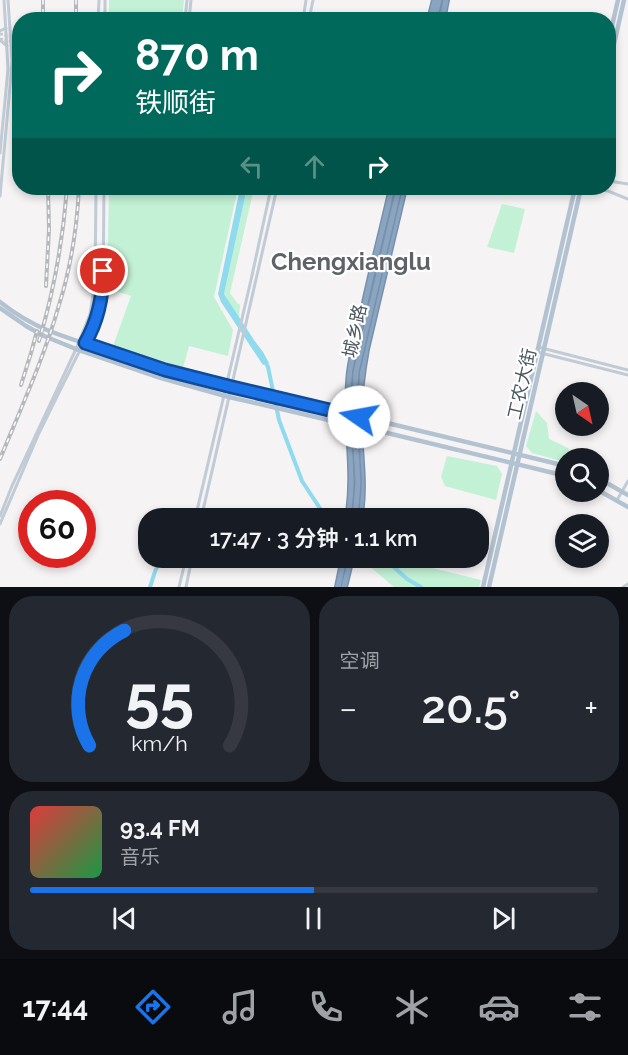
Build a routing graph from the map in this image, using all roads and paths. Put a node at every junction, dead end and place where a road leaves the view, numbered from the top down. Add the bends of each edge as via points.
1 (6, 0) edge
2 (624, 0) edge
3 (6, 28) junction
4 (0, 31) edge
5 (616, 35) edge
6 (0, 40) edge
7 (8, 46) junction
8 (0, 153) edge
9 (96, 195) edge
10 (104, 195) edge
11 (270, 195) edge
12 (275, 195) edge
13 (393, 195) edge
14 (393, 195) edge
15 (402, 195) edge
16 (574, 195) edge
17 (579, 195) edge
18 (0, 196) edge
19 (253, 281) junction
20 (0, 302) edge
21 (0, 308) edge
22 (82, 342) junction
23 (78, 350) junction
24 (541, 350) junction
25 (628, 372) edge
26 (229, 387) junction
27 (226, 396) junction
28 (348, 414) junction
29 (359, 417) junction
30 (349, 425) junction
31 (359, 426) junction
32 (514, 454) junction
33 (520, 456) junction
34 (515, 464) junction
35 (555, 464) edge
36 (555, 473) edge
37 (628, 481) edge
38 (609, 484) edge
39 (622, 491) junction
40 (628, 495) edge
41 (609, 496) edge
42 (616, 500) junction
43 (628, 507) edge
44 (198, 508) edge
45 (203, 508) edge
46 (352, 508) edge
47 (355, 508) edge
48 (357, 508) edge
49 (0, 516) edge
50 (0, 524) edge
51 (183, 568) edge
52 (190, 568) edge
53 (344, 568) edge
54 (628, 584) edge
55 (179, 587) edge
56 (186, 587) edge
57 (339, 587) edge
58 (483, 587) edge
59 (489, 587) edge
60 (623, 587) edge

1 - 3 main road
1 - 18 main road via 12,60
2 - 5 main road
3 - 4 main road
3 - 7 main road
6 - 7 main road
7 - 8 main road
9 - 22 main road via 95,282
10 - 22 main road via 103,289 97,314
11 - 19 main road
12 - 19 main road
13 - 28 highway, 城乡路 via 354,348
14 - 47 highway, bridge via 354,373 351,412
15 - 29 highway, 城乡路 via 366,349
16 - 24 main road, 工农大街
17 - 24 main road, 工农大街
19 - 26 main road
19 - 26 main road
20 - 22 main road via 45,329
21 - 23 main road via 34,331
22 - 23 main road
22 - 26 main road
23 - 27 main road
23 - 49 main road
23 - 50 main road
24 - 25 main road
24 - 32 main road, 工农大街
24 - 33 main road, 工农大街
26 - 27 main road
26 - 28 main road
27 - 30 main road
27 - 44 main road
27 - 45 main road
28 - 29 main road
28 - 30 highway, 城乡路
29 - 31 highway, 城乡路
29 - 32 main road
30 - 31 main road
30 - 46 highway, 城乡路
31 - 34 main road
31 - 48 highway, 城乡路 via 362,488
32 - 33 main road
32 - 34 main road, 工农大街
33 - 34 main road, 工农大街
33 - 35 main road
34 - 36 main road
34 - 58 main road, 工农大街
34 - 59 main road, 工农大街
37 - 39 main road
38 - 39 main road
39 - 40 main road
39 - 42 main road
41 - 42 main road
42 - 43 main road
51 - 55 main road
52 - 56 main road
53 - 57 highway
54 - 60 main road

